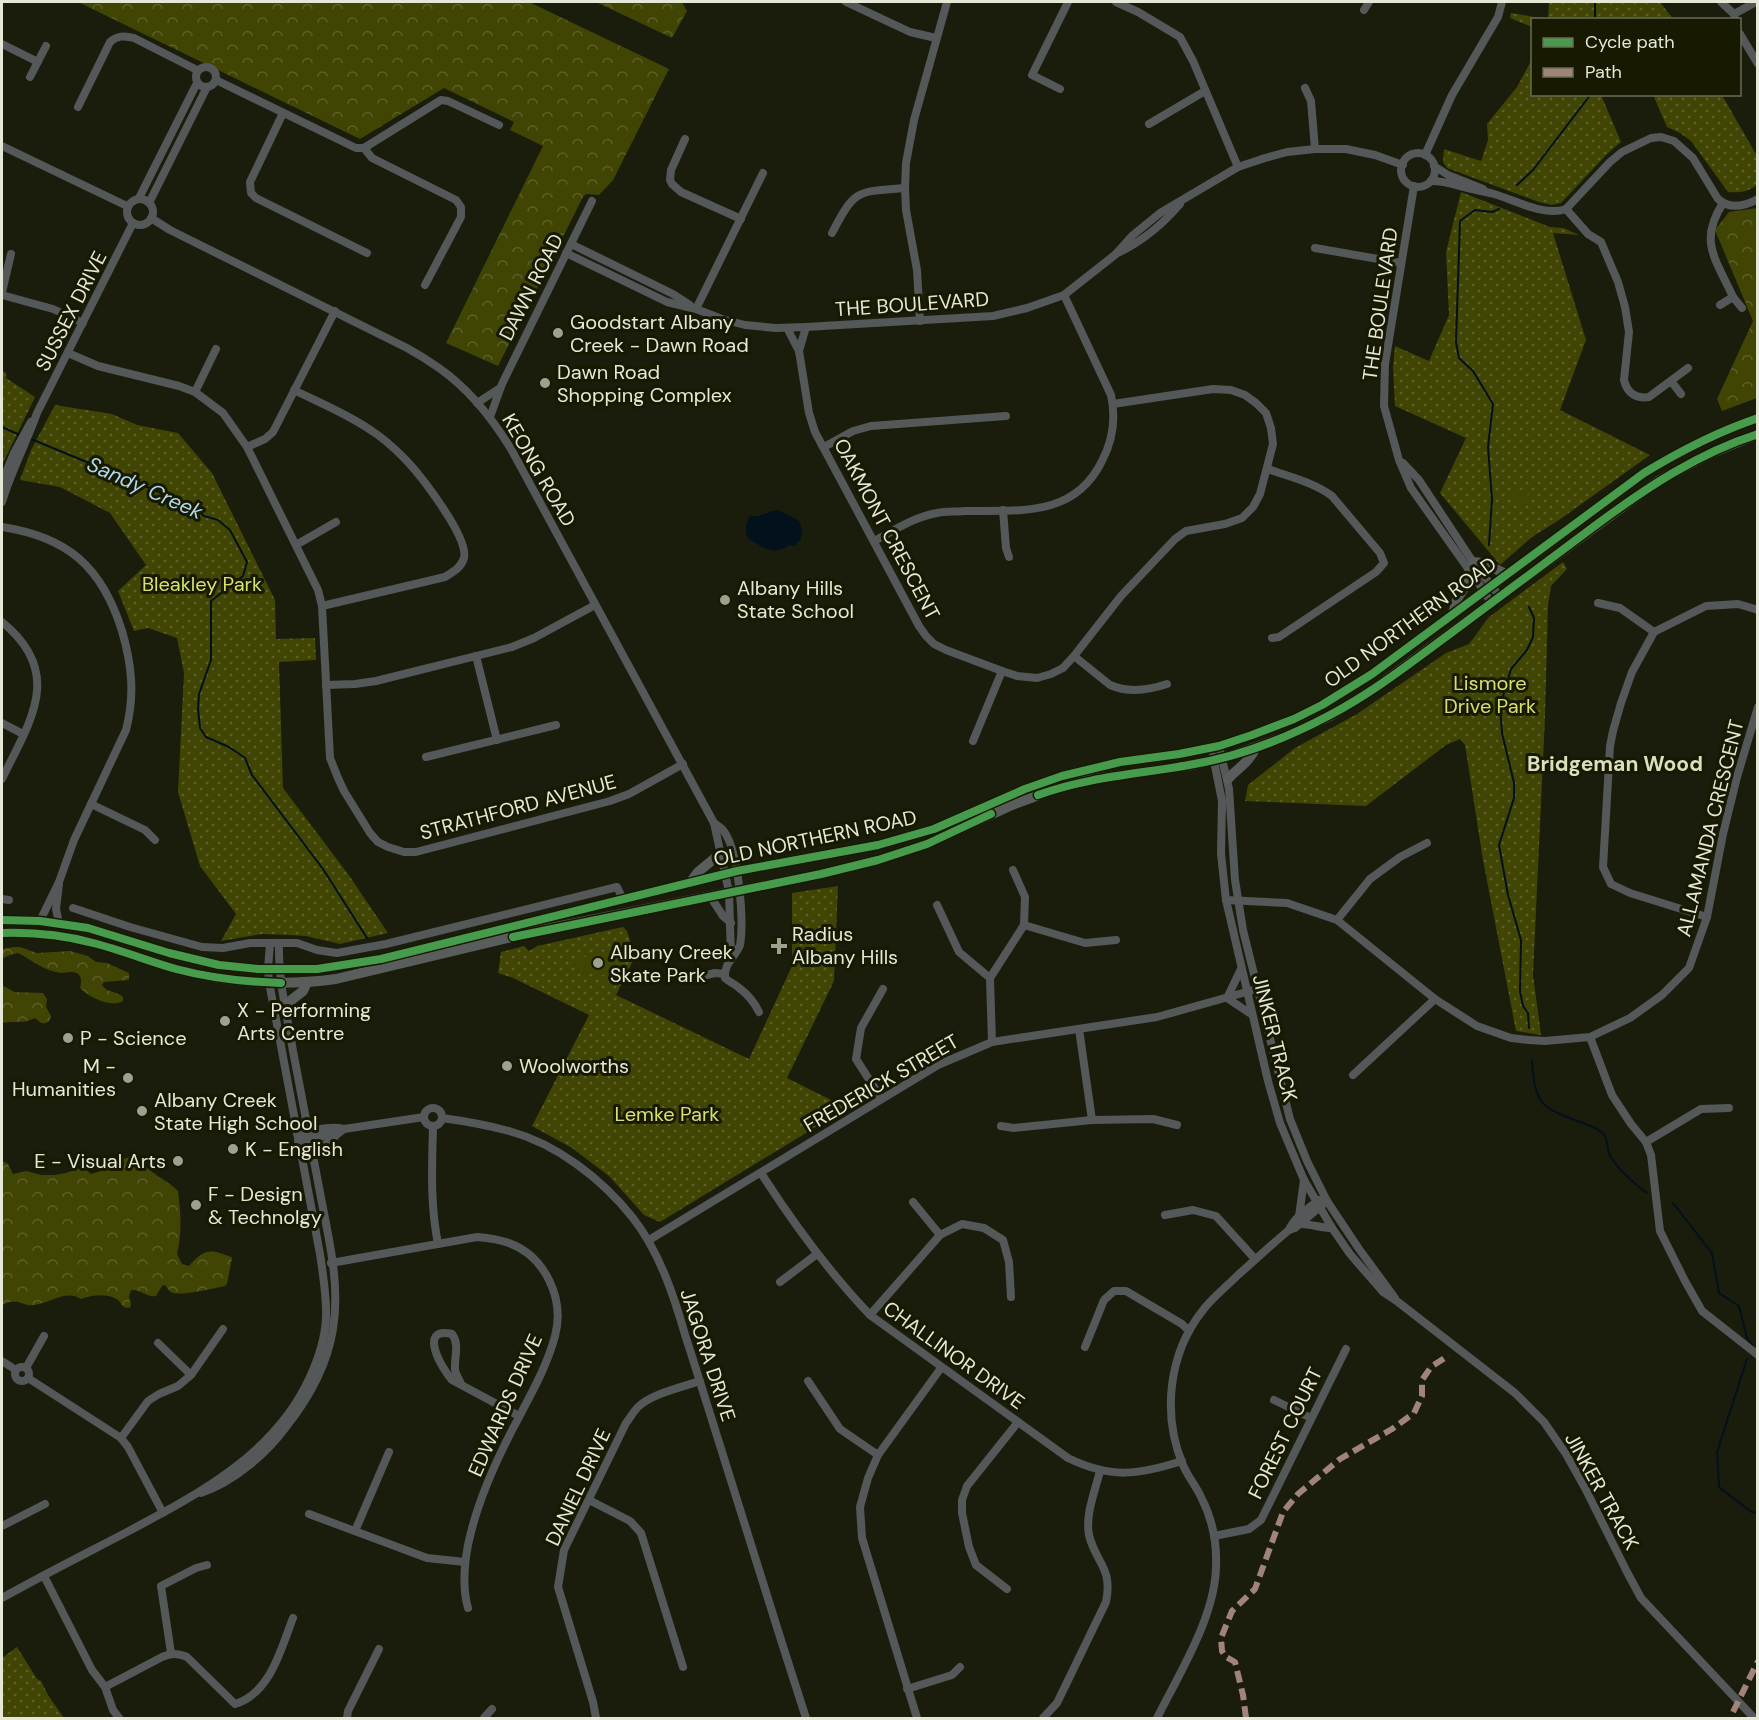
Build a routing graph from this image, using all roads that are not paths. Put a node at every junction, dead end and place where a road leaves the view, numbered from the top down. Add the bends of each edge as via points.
1 (846, 2) edge
2 (947, 2) edge
3 (1068, 2) edge
4 (1116, 2) edge
5 (1369, 2) edge
6 (1502, 2) edge
7 (1721, 2) edge
8 (1756, 2) edge
9 (1364, 10) dead end
10 (1734, 17) edge
11 (1741, 36) edge
12 (936, 38) junction
13 (2, 44) edge
14 (46, 46) dead end
15 (38, 62) junction
16 (1758, 64) edge
17 (198, 70) junction
18 (30, 77) dead end
19 (216, 80) junction
20 (198, 83) junction
21 (207, 87) junction
22 (1305, 88) dead end
23 (1060, 89) dead end
24 (1205, 92) junction
25 (78, 107) dead end
26 (283, 113) junction
27 (1149, 124) dead end
28 (499, 125) dead end
29 (685, 139) dead end
30 (2, 146) edge
31 (364, 148) junction
32 (1315, 149) junction
33 (1425, 155) junction
34 (1402, 165) junction
35 (1434, 166) junction
36 (1238, 167) junction
37 (763, 173) dead end
38 (1431, 181) junction
39 (1414, 186) junction
40 (905, 189) junction
41 (1493, 193) junction
42 (139, 198) junction
43 (1758, 199) edge
44 (592, 201) dead end
45 (149, 202) junction
46 (1723, 203) junction
47 (127, 206) junction
48 (1566, 209) junction
49 (152, 218) junction
50 (741, 219) junction
51 (133, 223) junction
52 (832, 233) dead end
53 (571, 244) junction
54 (1315, 248) dead end
55 (11, 254) dead end
56 (367, 254) dead end
57 (567, 254) junction
58 (1401, 263) junction
59 (425, 285) dead end
60 (2, 293) edge
61 (1064, 295) junction
62 (1733, 297) junction
63 (1720, 305) dead end
64 (1742, 308) dead end
65 (696, 309) junction
66 (335, 310) junction
67 (920, 321) junction
68 (83, 323) junction
69 (806, 327) junction
70 (788, 328) junction
71 (216, 349) dead end
72 (799, 351) junction
73 (68, 353) junction
74 (1688, 368) dead end
75 (1671, 381) junction
76 (500, 388) junction
77 (294, 390) junction
78 (195, 392) junction
79 (1681, 394) dead end
80 (477, 403) junction
81 (1113, 404) junction
82 (1006, 416) dead end
83 (490, 417) junction
84 (1758, 418) edge
85 (1758, 434) edge
86 (247, 447) junction
87 (824, 447) junction
88 (20, 448) junction
89 (1268, 469) junction
90 (2, 482) edge
91 (2, 502) edge
92 (1003, 510) junction
93 (336, 522) dead end
94 (2, 527) edge
95 (874, 541) junction
96 (296, 544) junction
97 (1009, 557) dead end
98 (1471, 567) junction
99 (1506, 574) junction
100 (1487, 588) junction
101 (1495, 600) junction
102 (1598, 603) dead end
103 (595, 604) junction
104 (321, 606) junction
105 (1758, 610) edge
106 (1453, 614) junction
107 (2, 622) edge
108 (1654, 632) junction
109 (1272, 638) dead end
110 (476, 656) junction
111 (1074, 656) junction
112 (1002, 671) junction
113 (1167, 684) dead end
114 (327, 685) junction
115 (1758, 707) edge
116 (2, 723) edge
117 (556, 725) dead end
118 (23, 734) junction
119 (497, 740) junction
120 (973, 741) dead end
121 (1215, 747) junction
122 (1256, 747) junction
123 (426, 757) dead end
124 (1218, 759) junction
125 (683, 764) junction
126 (2, 779) edge
127 (1228, 779) junction
128 (91, 804) junction
129 (714, 824) junction
130 (154, 840) dead end
131 (1427, 843) dead end
132 (721, 853) junction
133 (1013, 870) dead end
134 (731, 873) junction
135 (59, 882) junction
136 (690, 883) junction
137 (734, 891) junction
138 (710, 896) junction
139 (623, 899) junction
140 (1226, 900) junction
141 (1238, 901) junction
142 (937, 905) dead end
143 (73, 908) dead end
144 (1707, 917) junction
145 (2, 920) edge
146 (1337, 920) junction
147 (40, 921) junction
148 (59, 923) junction
149 (731, 923) junction
150 (1024, 925) junction
151 (2, 933) edge
152 (1116, 940) dead end
153 (270, 943) junction
154 (279, 943) junction
155 (731, 958) junction
156 (274, 969) junction
157 (1241, 969) junction
158 (724, 974) junction
159 (990, 978) junction
160 (686, 980) dead end
161 (269, 982) junction
162 (281, 982) junction
163 (307, 982) junction
164 (883, 989) dead end
165 (1257, 989) junction
166 (1246, 992) junction
167 (1227, 998) junction
168 (1435, 999) junction
169 (285, 1005) junction
170 (759, 1012) dead end
171 (1251, 1014) junction
172 (1079, 1029) junction
173 (1590, 1037) junction
174 (992, 1042) junction
175 (1353, 1075) dead end
176 (881, 1098) junction
177 (1729, 1108) dead end
178 (424, 1117) junction
179 (442, 1118) junction
180 (1092, 1120) junction
181 (1177, 1125) dead end
182 (433, 1126) junction
183 (1001, 1126) dead end
184 (341, 1131) junction
185 (309, 1135) junction
186 (298, 1138) junction
187 (1647, 1142) junction
188 (312, 1153) junction
189 (760, 1173) junction
190 (1304, 1180) junction
191 (1326, 1198) junction
192 (913, 1202) dead end
193 (1318, 1205) junction
194 (1166, 1215) dead end
195 (1299, 1220) junction
196 (1332, 1228) junction
197 (940, 1235) junction
198 (649, 1240) junction
199 (438, 1244) junction
200 (817, 1254) junction
201 (1255, 1259) junction
202 (334, 1263) junction
203 (322, 1265) junction
204 (780, 1282) dead end
205 (1011, 1297) dead end
206 (1398, 1302) junction
207 (870, 1315) junction
208 (223, 1329) dead end
209 (1189, 1331) junction
210 (44, 1336) dead end
211 (158, 1343) dead end
212 (1085, 1347) dead end
213 (1346, 1348) dead end
214 (1758, 1355) edge
215 (2, 1361) edge
216 (26, 1368) junction
217 (941, 1368) junction
218 (16, 1370) junction
219 (191, 1375) junction
220 (28, 1378) junction
221 (700, 1381) junction
222 (808, 1381) dead end
223 (461, 1384) junction
224 (1274, 1400) dead end
225 (519, 1416) junction
226 (1311, 1418) junction
227 (1018, 1422) junction
228 (120, 1438) junction
229 (389, 1452) dead end
230 (878, 1455) junction
231 (1182, 1461) junction
232 (1100, 1471) junction
233 (197, 1494) junction
234 (589, 1500) junction
235 (45, 1504) dead end
236 (163, 1513) junction
237 (309, 1514) dead end
238 (2, 1526) edge
239 (355, 1531) junction
240 (1214, 1536) junction
241 (465, 1562) junction
242 (207, 1565) dead end
243 (44, 1575) junction
244 (1007, 1589) dead end
245 (2, 1599) edge
246 (468, 1608) dead end
247 (293, 1617) dead end
248 (379, 1649) dead end
249 (171, 1653) junction
250 (683, 1667) dead end
251 (960, 1667) dead end
252 (105, 1688) junction
253 (908, 1689) junction
254 (492, 1709) dead end
255 (119, 1719) edge
256 (347, 1719) edge
257 (484, 1719) edge
258 (596, 1719) edge
259 (806, 1719) edge
260 (917, 1719) edge
261 (1043, 1719) edge
262 (1157, 1719) edge
263 (1754, 1719) edge

1 - 12 street via 903,29
2 - 12 street
3 - 23 street via 1032,75
4 - 24 street via 1180,37
5 - 9 street
6 - 33 street via 1498,17 1452,95
7 - 10 street
8 - 10 street
11 - 16 street
12 - 40 street via 908,145
13 - 15 street
14 - 15 street
15 - 18 street
17 - 19 street via 212,68
17 - 20 street
17 - 25 street via 134,38 116,37
19 - 21 street
19 - 26 street
20 - 21 street
20 - 42 street
21 - 45 street
22 - 32 street via 1311,101
24 - 27 street
24 - 36 street
26 - 31 street via 348,146
26 - 56 street via 250,182 250,193
28 - 31 street via 441,100
29 - 50 street via 671,170 672,184 681,192
30 - 47 street
31 - 59 street via 372,158 456,200 461,207 460,217
32 - 34 street, THE BOULEVARD via 1361,151
32 - 36 street, THE BOULEVARD via 1287,152
33 - 34 street via 1412,155
33 - 35 street
34 - 39 street via 1404,178
35 - 38 street
35 - 41 street via 1448,176
36 - 61 street, THE BOULEVARD via 1184,200 1167,220 1138,243 1116,254
37 - 50 street
38 - 39 street
38 - 41 street
39 - 58 street, THE BOULEVARD
40 - 52 street via 872,190 853,198
40 - 67 street
41 - 48 street via 1541,209
42 - 45 street
42 - 47 street
43 - 46 street via 1744,205
44 - 53 street, DAWN ROAD
45 - 49 street
46 - 48 street via 1693,158 1674,141 1661,136 1622,152
46 - 62 street via 1715,214 1710,246
47 - 51 street via 126,214
48 - 75 street via 1588,234 1601,242 1618,282 1629,332 1625,387 1642,398
49 - 51 street via 145,224
49 - 66 street, KEONG ROAD
50 - 65 street
51 - 68 street, SUSSEX DRIVE
53 - 57 street, DAWN ROAD
53 - 65 street, THE BOULEVARD
54 - 58 street
55 - 60 street
57 - 65 street, THE BOULEVARD via 667,302
57 - 76 street, DAWN ROAD
58 - 98 street, THE BOULEVARD via 1385,364 1384,406 1410,488
60 - 68 street
61 - 67 street, THE BOULEVARD via 993,316
61 - 81 street
62 - 63 street
62 - 64 street
65 - 70 street, THE BOULEVARD via 746,325
66 - 77 street
66 - 80 street, KEONG ROAD via 441,369
67 - 69 street, THE BOULEVARD
68 - 73 street, SUSSEX DRIVE
69 - 70 street, THE BOULEVARD
69 - 72 street, OAKMONT CRESCENT
70 - 72 street, OAKMONT CRESCENT
71 - 78 street
72 - 87 street, OAKMONT CRESCENT via 809,413
73 - 78 street, STRATHFORD AVENUE via 98,366
73 - 88 street, SUSSEX DRIVE
74 - 75 street
75 - 79 street
76 - 80 street
76 - 83 street, DAWN ROAD
77 - 86 street via 273,432
77 - 104 street via 373,431 403,457 421,477 463,544 464,558 457,571 445,577
78 - 86 street, STRATHFORD AVENUE via 224,413
80 - 83 street, KEONG ROAD
81 - 89 street, OAKMONT CRESCENT via 1213,389 1245,395 1266,413 1271,428 1273,444
81 - 92 street via 1109,448 1091,480 1065,501 1031,510
82 - 87 street via 871,426
83 - 103 street, KEONG ROAD
84 - 99 highway, OLD NORTHERN ROAD via 1706,438 1644,473
85 - 101 highway, OLD NORTHERN ROAD via 1658,481
86 - 96 street, STRATHFORD AVENUE
87 - 95 street, OAKMONT CRESCENT
88 - 90 street, SUSSEX DRIVE
88 - 91 street, SUSSEX DRIVE
89 - 109 street via 1310,483 1332,496 1384,563 1279,637
89 - 111 street, OAKMONT CRESCENT via 1260,494 1242,518 1186,531 1175,539 1121,596
92 - 95 street via 940,512
92 - 97 street
93 - 96 street
94 - 128 street via 24,530 66,548 96,576 116,611 132,674 131,713 120,747
95 - 112 street, OAKMONT CRESCENT via 926,636 946,650
96 - 104 street, STRATHFORD AVENUE via 318,590
98 - 99 highway via 1483,563
98 - 100 street, THE BOULEVARD
98 - 106 highway
99 - 100 highway, OLD NORTHERN ROAD
100 - 101 street, THE BOULEVARD
100 - 106 highway, OLD NORTHERN ROAD
101 - 122 highway, OLD NORTHERN ROAD via 1350,704
102 - 108 street via 1620,608
103 - 110 street via 534,638
103 - 125 street, KEONG ROAD
104 - 114 street, STRATHFORD AVENUE
105 - 108 street via 1738,604 1706,606
106 - 121 highway, OLD NORTHERN ROAD via 1372,674 1322,705
107 - 118 street via 26,646 34,664 38,690
108 - 144 street via 1632,672 1613,731 1603,867 1611,884
110 - 114 street via 376,681
110 - 119 street
111 - 112 street, OAKMONT CRESCENT via 1063,668 1037,678
111 - 113 street via 1117,688 1153,689
112 - 120 street
114 - 125 street, STRATHFORD AVENUE via 330,758 344,791 378,842 404,852 610,801
115 - 144 street, ALLAMANDA CRESCENT via 1723,834
116 - 118 street
117 - 119 street
118 - 126 street
119 - 123 street
121 - 124 street, JINKER TRACK
121 - 134 highway, OLD NORTHERN ROAD via 1080,771 1043,782 934,829 853,851
122 - 124 highway, OLD NORTHERN ROAD
122 - 127 highway via 1251,760
124 - 127 street, JINKER TRACK
124 - 137 highway, OLD NORTHERN ROAD via 1067,785 878,861
124 - 140 street, JINKER TRACK
125 - 129 street, KEONG ROAD
127 - 141 street, JINKER TRACK
128 - 130 street via 145,830
128 - 135 street
129 - 132 street, KEONG ROAD
129 - 134 street, KEONG ROAD via 726,835 734,858
131 - 146 street via 1370,879
132 - 134 street, KEONG ROAD
132 - 136 highway
133 - 150 street via 1024,897
134 - 136 highway, OLD NORTHERN ROAD
134 - 137 street, KEONG ROAD
135 - 147 street
135 - 148 street
136 - 139 highway, OLD NORTHERN ROAD
137 - 138 highway, OLD NORTHERN ROAD
137 - 149 street
137 - 155 street via 741,941
138 - 149 street
138 - 163 highway, OLD NORTHERN ROAD via 336,979
139 - 154 street via 617,887 348,952
139 - 156 highway, OLD NORTHERN ROAD via 381,959 317,969
140 - 141 street, ALLAMANDA CRESCENT
140 - 157 street, JINKER TRACK
141 - 146 street, ALLAMANDA CRESCENT via 1287,903
141 - 165 street, JINKER TRACK
142 - 159 street via 959,952
143 - 153 street via 202,947
144 - 173 street, ALLAMANDA CRESCENT via 1689,968 1662,995 1630,1018
145 - 147 highway, OLD NORTHERN ROAD
146 - 168 street, ALLAMANDA CRESCENT
147 - 148 highway, OLD NORTHERN ROAD
148 - 156 highway, OLD NORTHERN ROAD via 206,962
149 - 155 street
150 - 152 street via 1085,944
150 - 159 street
151 - 161 highway, OLD NORTHERN ROAD via 73,939 197,974
153 - 154 street
153 - 156 street
154 - 156 street
155 - 158 street
156 - 161 street
156 - 162 street
157 - 166 street, JINKER TRACK
157 - 167 street
158 - 160 street
158 - 170 street
159 - 174 street
161 - 162 highway, OLD NORTHERN ROAD
161 - 186 street
162 - 163 highway, OLD NORTHERN ROAD
162 - 169 street
163 - 169 highway via 303,991
164 - 176 street via 861,1028 856,1059
165 - 166 street, FREDERICK STREET
165 - 191 street, JINKER TRACK via 1290,1119
166 - 167 street, FREDERICK STREET
166 - 171 street, JINKER TRACK
167 - 171 street
167 - 172 street, FREDERICK STREET via 1157,1017
168 - 173 street, ALLAMANDA CRESCENT via 1477,1026 1511,1038 1545,1041
168 - 175 street
169 - 185 street
171 - 190 street, JINKER TRACK via 1280,1123
172 - 174 street, FREDERICK STREET
172 - 180 street
173 - 187 street via 1612,1095
174 - 176 street, FREDERICK STREET via 938,1065
176 - 189 street, FREDERICK STREET
177 - 187 street via 1701,1108
178 - 179 street via 426,1111 435,1108
178 - 182 street
178 - 184 street
179 - 182 street
179 - 198 street, JAGORA DRIVE via 510,1131 559,1154 609,1192
180 - 181 street via 1153,1119
180 - 183 street
182 - 199 street via 432,1200
184 - 185 street via 339,1128
184 - 188 street
185 - 186 street
185 - 188 street
186 - 203 street
187 - 214 street via 1660,1231 1685,1281 1702,1311
188 - 202 street
189 - 198 street, FREDERICK STREET
189 - 200 street, CHALLINOR DRIVE
190 - 193 street, JINKER TRACK
190 - 195 street
191 - 193 street
191 - 206 street, JINKER TRACK
192 - 197 street
193 - 195 street
193 - 196 street, JINKER TRACK
194 - 201 street via 1193,1210 1216,1216
195 - 196 street
195 - 201 street
196 - 206 street, JINKER TRACK via 1383,1292
197 - 205 street via 962,1224 984,1228 1002,1240 1009,1262
197 - 207 street
198 - 221 street, JAGORA DRIVE via 672,1293
199 - 202 street, EDWARDS DRIVE
199 - 225 street, EDWARDS DRIVE via 477,1237 511,1244 536,1261 551,1284 558,1306 555,1335 536,1386
200 - 204 street
200 - 207 street, CHALLINOR DRIVE
201 - 209 street via 1209,1303
202 - 203 street, EDWARDS DRIVE
202 - 233 street via 333,1329 328,1352 304,1404 261,1455 215,1488
203 - 233 street via 326,1319 315,1367 304,1390 263,1445
206 - 263 street, JINKER TRACK via 1515,1393 1544,1422 1585,1488 1641,1598
207 - 217 street, CHALLINOR DRIVE
208 - 219 street
209 - 212 street via 1126,1291 1114,1291 1104,1300
209 - 231 street via 1176,1365 1171,1400 1174,1434
210 - 216 street
211 - 219 street
213 - 226 street, FOREST COURT
215 - 218 street
216 - 218 street
216 - 220 street
217 - 227 street, CHALLINOR DRIVE
217 - 230 street
218 - 220 street via 17,1380
219 - 228 street via 148,1401
220 - 228 street
221 - 234 street, DANIEL DRIVE via 656,1396 638,1407 626,1423
221 - 259 street, JAGORA DRIVE
222 - 230 street via 840,1429
223 - 223 street via 456,1376 455,1338 452,1334 435,1335 433,1346 447,1375
223 - 225 street
224 - 226 street
225 - 241 street, EDWARDS DRIVE via 484,1491 472,1524
226 - 240 street, FOREST COURT via 1261,1520 1249,1529
227 - 232 street, CHALLINOR DRIVE via 1068,1458
227 - 244 street via 967,1486 962,1500 969,1547 976,1565
228 - 236 street
229 - 239 street
230 - 253 street via 860,1506 862,1538
231 - 232 street, CHALLINOR DRIVE via 1137,1473
231 - 240 street via 1206,1507
232 - 261 street via 1088,1524 1107,1578 1106,1602 1057,1703
233 - 236 street
234 - 250 street via 630,1521 641,1533
234 - 258 street, DANIEL DRIVE via 564,1550 558,1587
235 - 238 street
236 - 243 street
237 - 239 street
239 - 241 street via 427,1558
240 - 262 street via 1216,1568 1211,1603
241 - 246 street, EDWARDS DRIVE via 464,1593
242 - 249 street via 161,1586
243 - 245 street
243 - 252 street
247 - 249 street via 267,1680 246,1701 235,1704 187,1657
248 - 256 street
249 - 252 street
251 - 253 street via 952,1675
252 - 255 street
253 - 260 street
254 - 257 street

